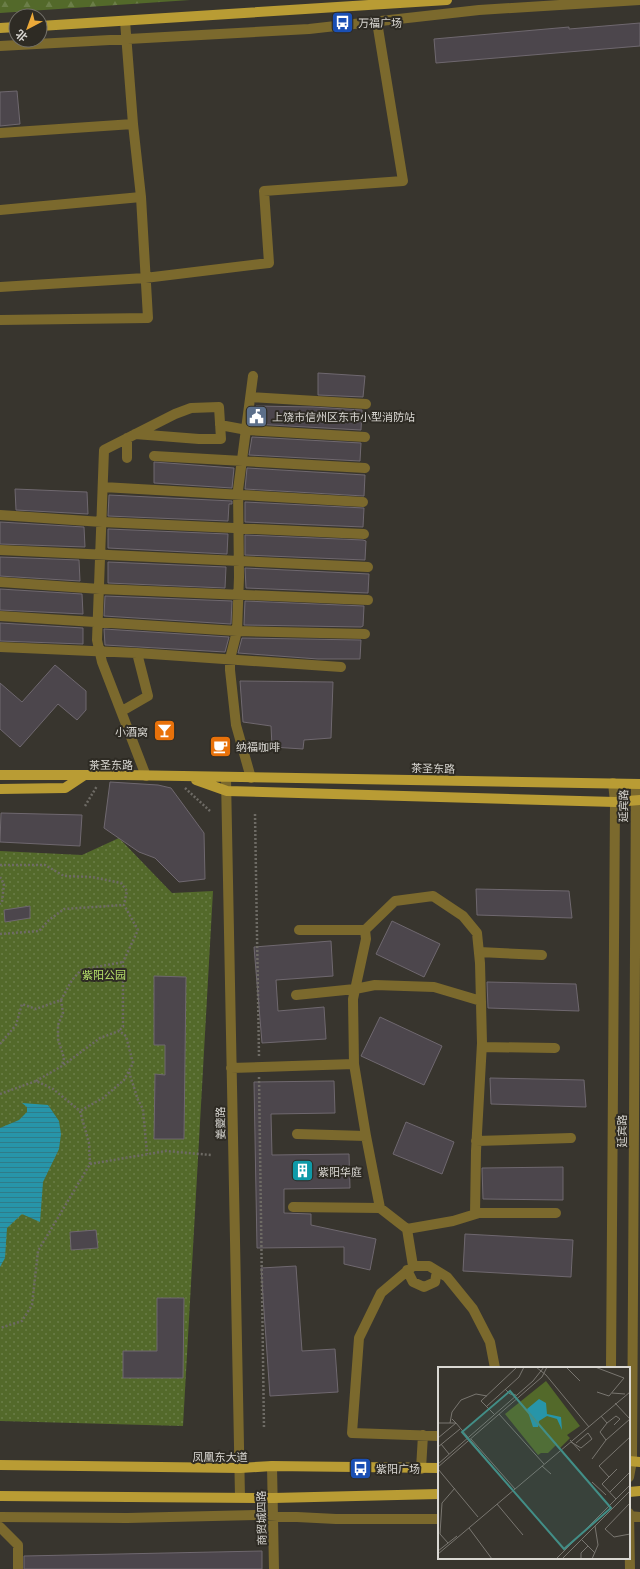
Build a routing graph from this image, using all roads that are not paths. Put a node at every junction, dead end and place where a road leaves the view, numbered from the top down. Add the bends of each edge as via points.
1 (447, 0) edge
2 (640, 0) edge
3 (125, 21) junction
4 (377, 22) junction
5 (48, 26) edge
6 (127, 40) junction
7 (0, 46) edge
8 (133, 124) junction
9 (0, 133) edge
10 (140, 197) junction
11 (0, 210) edge
12 (145, 278) junction
13 (0, 287) edge
14 (0, 320) edge
15 (253, 376) dead end
16 (251, 397) junction
17 (366, 404) dead end
18 (220, 425) junction
19 (247, 430) junction
20 (131, 436) junction
21 (365, 437) dead end
22 (154, 456) dead end
23 (127, 458) dead end
24 (243, 462) junction
25 (365, 468) dead end
26 (103, 487) junction
27 (238, 496) junction
28 (363, 502) dead end
29 (0, 515) edge
30 (102, 522) junction
31 (239, 529) junction
32 (364, 534) dead end
33 (0, 550) edge
34 (101, 556) junction
35 (239, 562) junction
36 (368, 567) dead end
37 (0, 582) edge
38 (100, 588) junction
39 (238, 594) junction
40 (368, 600) dead end
41 (0, 616) edge
42 (98, 622) junction
43 (237, 631) junction
44 (365, 634) dead end
45 (0, 647) edge
46 (100, 652) junction
47 (137, 653) junction
48 (230, 659) junction
49 (341, 667) dead end
50 (122, 711) junction
51 (0, 775) edge
52 (83, 776) junction
53 (146, 776) junction
54 (188, 777) junction
55 (226, 778) junction
56 (251, 778) junction
57 (613, 783) junction
58 (638, 784) edge
59 (0, 789) edge
60 (227, 791) junction
61 (638, 800) edge
62 (615, 802) junction
63 (299, 930) dead end
64 (364, 930) junction
65 (479, 952) junction
66 (542, 955) dead end
67 (355, 990) junction
68 (296, 995) dead end
69 (481, 1001) junction
70 (482, 1047) junction
71 (555, 1048) dead end
72 (354, 1064) junction
73 (231, 1068) junction
74 (297, 1134) dead end
75 (366, 1136) junction
76 (571, 1138) dead end
77 (476, 1141) junction
78 (293, 1207) dead end
79 (380, 1208) junction
80 (556, 1213) dead end
81 (476, 1214) junction
82 (407, 1229) junction
83 (410, 1268) junction
84 (437, 1271) junction
85 (495, 1367) edge
86 (610, 1367) edge
87 (423, 1435) junction
88 (438, 1436) edge
89 (634, 1462) edge
90 (0, 1465) edge
91 (272, 1466) junction
92 (240, 1468) junction
93 (438, 1468) edge
94 (421, 1469) junction
95 (630, 1474) edge
96 (640, 1491) edge
97 (630, 1492) edge
98 (438, 1494) edge
99 (0, 1496) edge
100 (240, 1497) junction
101 (273, 1498) junction
102 (630, 1515) edge
103 (273, 1516) junction
104 (0, 1517) edge
105 (640, 1517) edge
106 (438, 1519) edge
107 (0, 1527) edge
108 (630, 1559) edge
109 (18, 1569) edge
110 (274, 1569) edge
111 (630, 1569) edge

1 - 3 main road
2 - 4 street via 479,10
3 - 5 main road
3 - 6 street
4 - 6 street via 309,29
4 - 12 street via 403,182 264,191 269,263
6 - 7 street
6 - 8 street
8 - 9 street
8 - 10 street
10 - 11 street
10 - 12 street
12 - 13 street
12 - 14 street via 148,318
15 - 16 street
16 - 17 street
16 - 19 street
18 - 19 street
18 - 20 street via 221,439
18 - 20 street via 219,407 191,408
19 - 21 street
19 - 24 street
20 - 23 street
20 - 26 street via 104,450
22 - 24 street
24 - 25 street
24 - 27 street
26 - 27 street
26 - 30 street
27 - 28 street
27 - 31 street
29 - 30 street
30 - 31 street
30 - 34 street
31 - 32 street
31 - 35 street
33 - 34 street
34 - 35 street
34 - 38 street
35 - 36 street
35 - 39 street
37 - 38 street
38 - 39 street
38 - 42 street
39 - 40 street
39 - 43 street
41 - 42 street
42 - 43 street
42 - 46 street via 97,640
43 - 44 street
43 - 48 street
45 - 46 street
46 - 47 street
46 - 50 street
47 - 48 street
47 - 50 street via 148,696
48 - 49 street
48 - 56 street via 236,725
50 - 53 street
51 - 52 main road, 茶圣东路
52 - 53 main road, 茶圣东路
52 - 59 main road, 茶圣东路 via 65,788
53 - 54 main road, 茶圣东路
54 - 55 main road, 茶圣东路
54 - 60 main road
55 - 56 main road, 茶圣东路
55 - 60 street, 姜夔路
56 - 57 main road, 茶圣东路
57 - 58 main road, 茶圣东路
57 - 62 street, 延宾路
58 - 61 street, 延宾路
60 - 62 main road
60 - 73 street, 姜夔路
61 - 62 main road
61 - 89 street, 延宾路
62 - 86 street, 延宾路
63 - 64 street
64 - 65 street via 395,901 433,896 463,916 477,933
64 - 67 street via 366,940
65 - 66 street
65 - 69 street
67 - 68 street
67 - 69 street via 374,985 434,987
67 - 72 street
69 - 70 street
70 - 71 street
70 - 77 street
72 - 73 street
72 - 75 street
73 - 92 street, 姜夔路
74 - 75 street
75 - 79 street
76 - 77 street
77 - 81 street
78 - 79 street
79 - 82 street
80 - 81 street
81 - 82 street
82 - 83 street
83 - 84 street via 429,1266
83 - 84 street via 413,1282 424,1287 435,1282
83 - 87 street via 381,1292 359,1338 352,1433
84 - 85 street via 447,1277 472,1309 490,1342
87 - 88 street
87 - 94 street
89 - 95 street, 延宾路
90 - 92 main road, 凤凰东大道
91 - 92 main road, 凤凰东大道
91 - 94 main road, 凤凰东大道
91 - 101 street, 商贸城四路
92 - 100 street, 姜夔路
93 - 94 main road, 凤凰东大道
96 - 97 main road
98 - 101 main road
99 - 100 main road
100 - 101 main road
101 - 103 street, 商贸城四路
102 - 105 street
103 - 104 street
103 - 106 street
103 - 110 street, 商贸城四路
107 - 109 street via 18,1545
108 - 111 street

